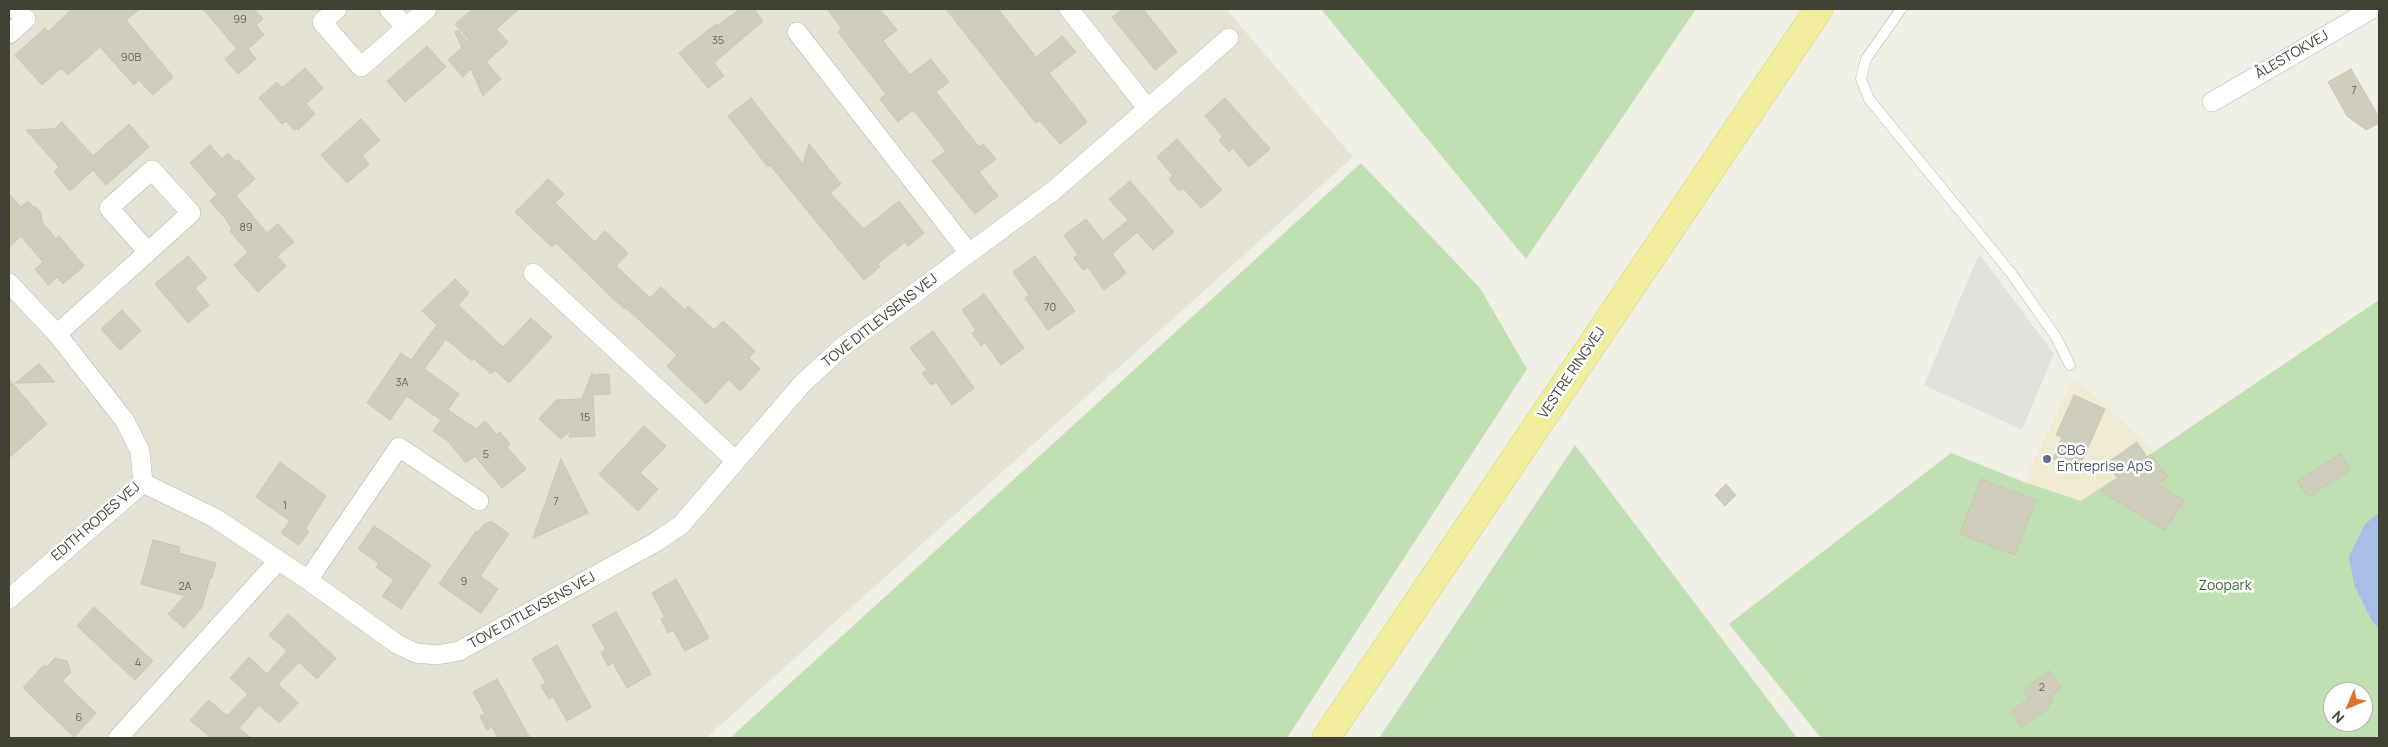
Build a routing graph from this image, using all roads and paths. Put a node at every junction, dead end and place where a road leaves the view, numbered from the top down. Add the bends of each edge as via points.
1 (16, 9) edge
2 (337, 9) edge
3 (389, 9) edge
4 (427, 9) edge
5 (1069, 9) edge
6 (1819, 9) edge
7 (1901, 9) edge
8 (2372, 9) edge
9 (406, 28) junction
10 (797, 32) dead end
11 (9, 34) edge
12 (1230, 38) dead end
13 (2212, 102) dead end
14 (1148, 109) junction
15 (148, 252) dead end
16 (969, 253) junction
17 (533, 273) dead end
18 (11, 289) edge
19 (57, 334) junction
20 (2070, 365) dead end
21 (735, 460) junction
22 (143, 483) junction
23 (479, 501) dead end
24 (278, 561) junction
25 (308, 580) junction
26 (9, 598) edge
27 (118, 738) edge
28 (1326, 738) edge

1 - 11 street via 26,19
2 - 9 street via 322,22 361,67
3 - 9 street
4 - 9 street
5 - 14 street
6 - 28 main road, VESTRE RINGVEJ
7 - 20 lane via 1866,59 1862,79 1869,99 2011,274 2056,337
8 - 13 street, ÅLESTOKVEJ
10 - 16 street
12 - 14 street, TOVE DITLEVSENS VEJ
14 - 16 street, TOVE DITLEVSENS VEJ via 1054,191
15 - 19 street
16 - 21 street, TOVE DITLEVSENS VEJ via 841,348 802,384
17 - 21 street
18 - 19 street, EDITH RODES VEJ
19 - 22 street, EDITH RODES VEJ via 125,421 140,451
21 - 25 street, TOVE DITLEVSENS VEJ via 674,530 459,652 416,653 397,644
22 - 24 street, TOVE DITLEVSENS VEJ via 215,518
22 - 26 street, EDITH RODES VEJ
23 - 25 street via 399,447
24 - 25 street, TOVE DITLEVSENS VEJ
24 - 27 street

